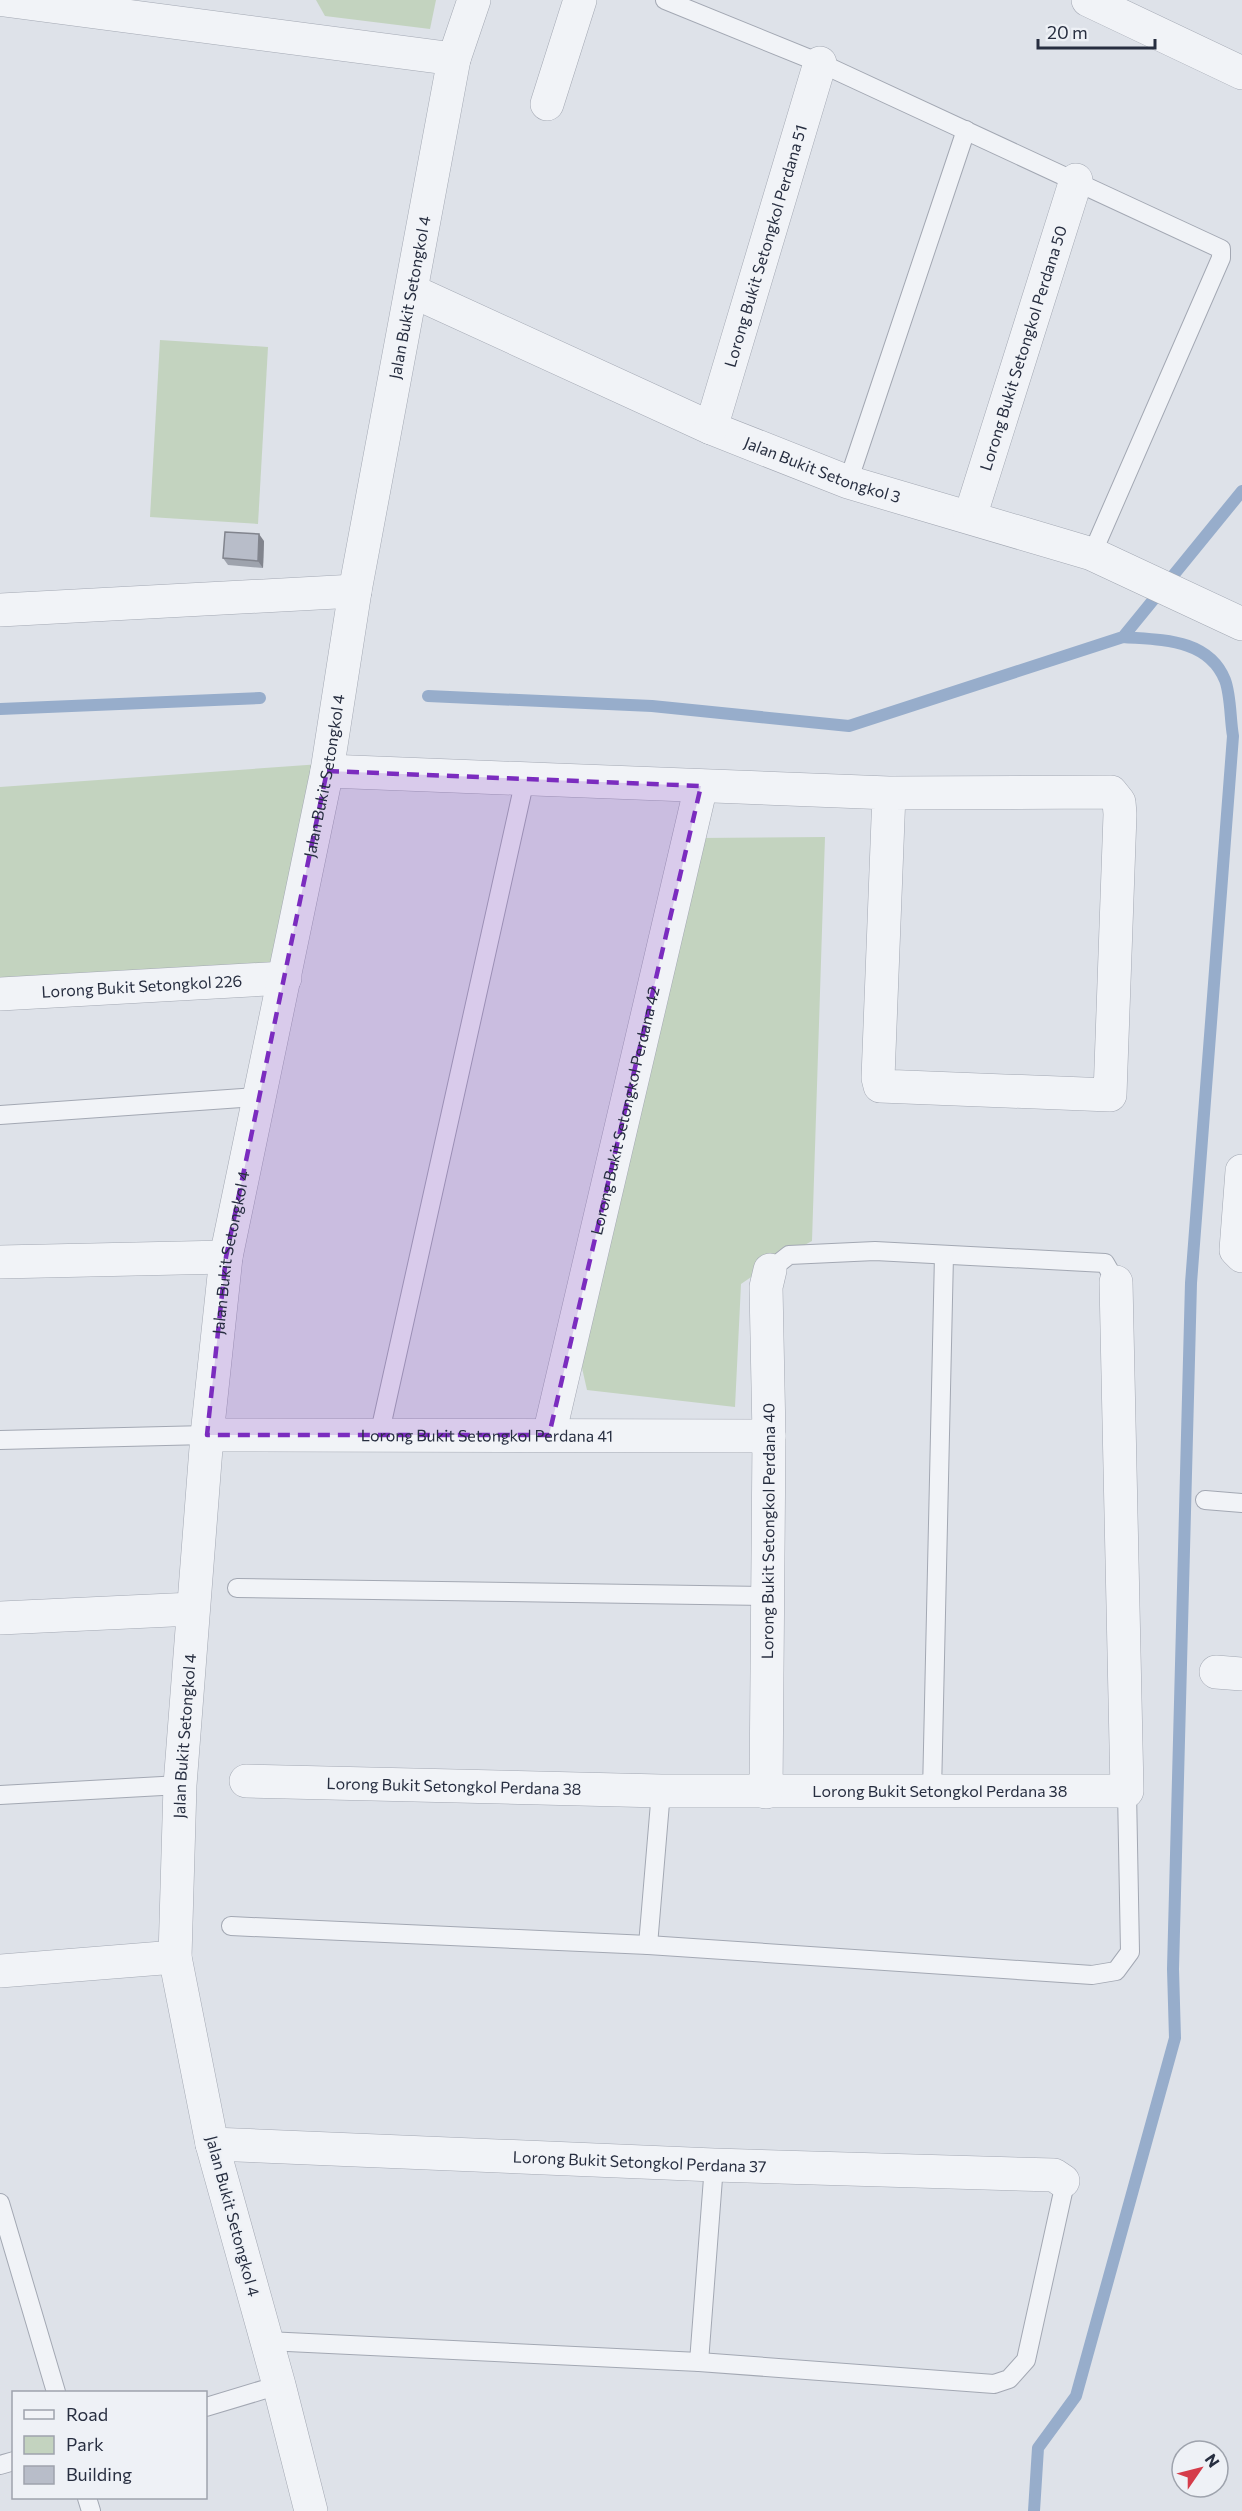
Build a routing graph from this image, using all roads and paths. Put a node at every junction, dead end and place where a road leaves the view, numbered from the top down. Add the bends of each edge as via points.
1 (4, 0) edge
2 (474, 0) edge
3 (580, 0) edge
4 (665, 0) edge
5 (1088, 0) edge
6 (454, 59) junction
7 (820, 63) junction
8 (1242, 73) edge
9 (547, 104) dead end
10 (966, 130) junction
11 (1076, 180) junction
12 (412, 291) junction
13 (711, 428) junction
14 (848, 483) junction
15 (970, 517) junction
16 (1092, 554) junction
17 (355, 591) junction
18 (0, 610) edge
19 (1242, 624) edge
20 (327, 771) junction
21 (525, 778) junction
22 (701, 786) junction
23 (889, 793) junction
24 (285, 978) junction
25 (0, 994) edge
26 (257, 1097) junction
27 (0, 1115) edge
28 (1242, 1171) edge
29 (1239, 1253) edge
30 (944, 1256) junction
31 (226, 1257) junction
32 (0, 1262) edge
33 (770, 1270) joint
34 (1116, 1282) joint
35 (207, 1435) junction
36 (549, 1435) junction
37 (379, 1436) junction
38 (769, 1436) junction
39 (0, 1440) edge
40 (1205, 1500) dead end
41 (1242, 1503) edge
42 (237, 1588) dead end
43 (768, 1596) junction
44 (193, 1609) junction
45 (0, 1618) edge
46 (246, 1781) dead end
47 (180, 1785) junction
48 (662, 1791) junction
49 (1127, 1791) junction
50 (766, 1792) junction
51 (932, 1792) junction
52 (0, 1795) edge
53 (231, 1926) dead end
54 (648, 1945) junction
55 (176, 1957) junction
56 (0, 1971) edge
57 (212, 2144) junction
58 (714, 2165) junction
59 (1063, 2181) joint
60 (0, 2203) edge
61 (267, 2340) junction
62 (699, 2362) junction
63 (279, 2385) junction
64 (56, 2391) edge
65 (207, 2407) edge
66 (311, 2511) edge

1 - 6 street
2 - 6 street, Jalan Bukit Setongkol 4
3 - 9 street
4 - 7 lane
5 - 8 street
6 - 12 street, Jalan Bukit Setongkol 4
7 - 10 lane
7 - 13 street, Lorong Bukit Setongkol Perdana 51
10 - 11 lane
10 - 14 lane
11 - 15 street, Lorong Bukit Setongkol Perdana 50
11 - 16 lane via 1221,249 1221,258
12 - 13 street, Jalan Bukit Setongkol 3
12 - 17 street, Jalan Bukit Setongkol 4
13 - 14 street, Jalan Bukit Setongkol 3
14 - 15 street, Jalan Bukit Setongkol 3
15 - 16 street, Jalan Bukit Setongkol 3
16 - 19 street, Jalan Bukit Setongkol 3
17 - 18 street
17 - 20 street, Jalan Bukit Setongkol 4
20 - 21 street
20 - 24 street, Jalan Bukit Setongkol 4
21 - 22 street
21 - 37 lane
22 - 23 street
22 - 36 street, Lorong Bukit Setongkol Perdana 42
23 - 23 street via 1111,792 1119,802 1110,1095 880,1086
24 - 25 street, Lorong Bukit Setongkol 226
24 - 26 street, Jalan Bukit Setongkol 4
26 - 27 lane
26 - 31 street, Jalan Bukit Setongkol 4
28 - 29 street
30 - 33 lane via 875,1251 789,1255
30 - 34 lane via 1105,1263
30 - 51 lane
31 - 32 street
31 - 35 street, Jalan Bukit Setongkol 4
33 - 38 street, Lorong Bukit Setongkol Perdana 40 via 766,1287
34 - 49 street
35 - 37 street, Lorong Bukit Setongkol Perdana 41
35 - 39 lane
35 - 44 street, Jalan Bukit Setongkol 4
36 - 37 street, Lorong Bukit Setongkol Perdana 41
36 - 38 street, Lorong Bukit Setongkol Perdana 41
38 - 43 street, Lorong Bukit Setongkol Perdana 40
40 - 41 lane
42 - 43 lane
43 - 50 street, Lorong Bukit Setongkol Perdana 40
44 - 45 street
44 - 47 street, Jalan Bukit Setongkol 4
46 - 48 street, Lorong Bukit Setongkol Perdana 38
47 - 52 lane
47 - 55 street, Jalan Bukit Setongkol 4
48 - 50 street, Lorong Bukit Setongkol Perdana 38
48 - 54 lane
49 - 51 street, Lorong Bukit Setongkol Perdana 38
49 - 54 lane via 1130,1952 1116,1971 1092,1975
50 - 51 street, Lorong Bukit Setongkol Perdana 38
53 - 54 lane
55 - 56 street
55 - 57 street, Jalan Bukit Setongkol 4
57 - 58 street, Lorong Bukit Setongkol Perdana 37
57 - 61 street, Jalan Bukit Setongkol 4
58 - 59 street, Lorong Bukit Setongkol Perdana 37 via 1054,2175
58 - 62 lane
59 - 62 lane via 1026,2360 1009,2379 994,2384
60 - 64 lane
61 - 62 lane
61 - 63 street, Jalan Bukit Setongkol 4
63 - 65 lane
63 - 66 street, Jalan Bukit Setongkol 4

